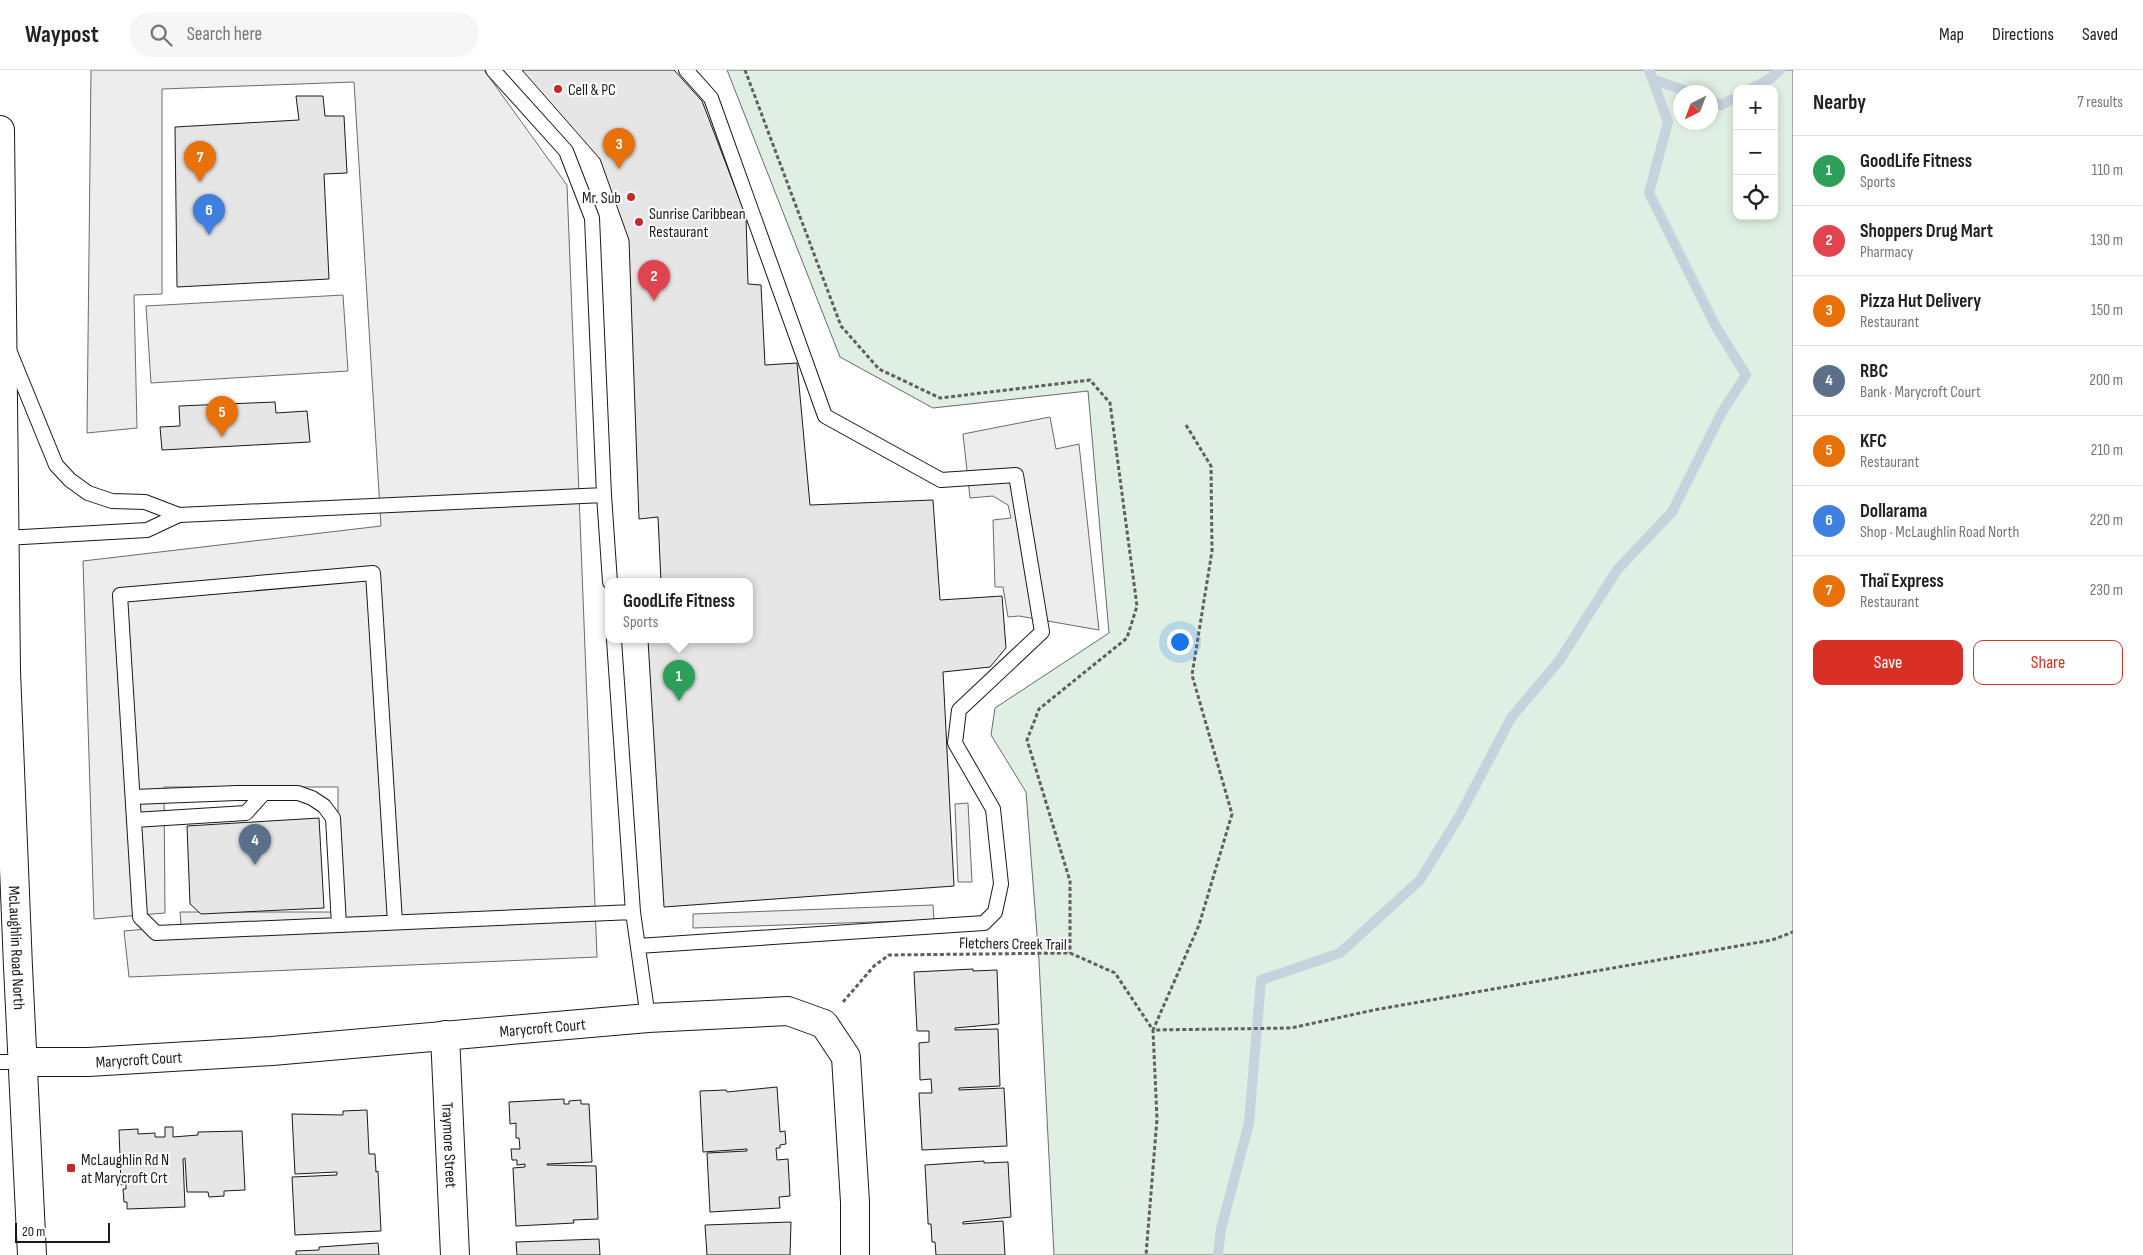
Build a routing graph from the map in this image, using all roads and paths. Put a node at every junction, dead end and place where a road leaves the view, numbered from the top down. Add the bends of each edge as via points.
1 (493, 70) edge
2 (686, 70) edge
3 (0, 130) edge
4 (2, 332) junction
5 (1186, 425) dead end
6 (604, 495) junction
7 (179, 515) junction
8 (3, 534) edge
9 (610, 578) edge
10 (614, 643) edge
11 (264, 793) junction
12 (133, 797) junction
13 (134, 820) junction
14 (633, 912) junction
15 (395, 922) junction
16 (339, 925) junction
17 (1793, 932) edge
18 (638, 946) junction
19 (648, 1018) junction
20 (824, 1024) junction
21 (1153, 1030) junction
22 (445, 1035) junction
23 (11, 1062) edge
24 (32, 1255) edge
25 (455, 1255) edge
26 (855, 1255) edge
27 (1146, 1255) edge

1 - 6 lane via 566,151 592,218
2 - 18 lane via 711,98 824,416 941,480 1016,475 1042,632 959,710 955,743 993,809 1001,884 996,912 984,923
3 - 4 street, McLaughlin Road North
4 - 7 lane via 56,465 65,475 88,493 112,502 145,502
4 - 8 street, McLaughlin Road North
5 - 21 path via 1212,466 1212,551 1192,675 1232,814 1199,925
6 - 7 lane
6 - 9 lane
7 - 8 lane via 147,530
8 - 23 street, McLaughlin Road North
10 - 14 lane
11 - 12 lane
11 - 13 lane via 246,812
11 - 16 lane via 298,794 312,798 333,818
12 - 13 lane
12 - 15 lane via 120,595 373,573
13 - 16 lane via 140,917 156,934
14 - 15 lane
14 - 18 lane
15 - 16 lane
17 - 21 path via 1772,940 1374,1010 1291,1028
18 - 19 lane
19 - 20 street, Marycroft Court via 788,1011
19 - 22 street, Marycroft Court
20 - 21 path, Fletchers Creek Trail via 874,966 889,955 1070,953 1115,973
20 - 26 street via 846,1057 856,1202
21 - 27 path via 1157,1120
22 - 23 street, Marycroft Court via 272,1051 88,1062
22 - 25 street, Traymore Street
23 - 24 street, McLaughlin Road North

